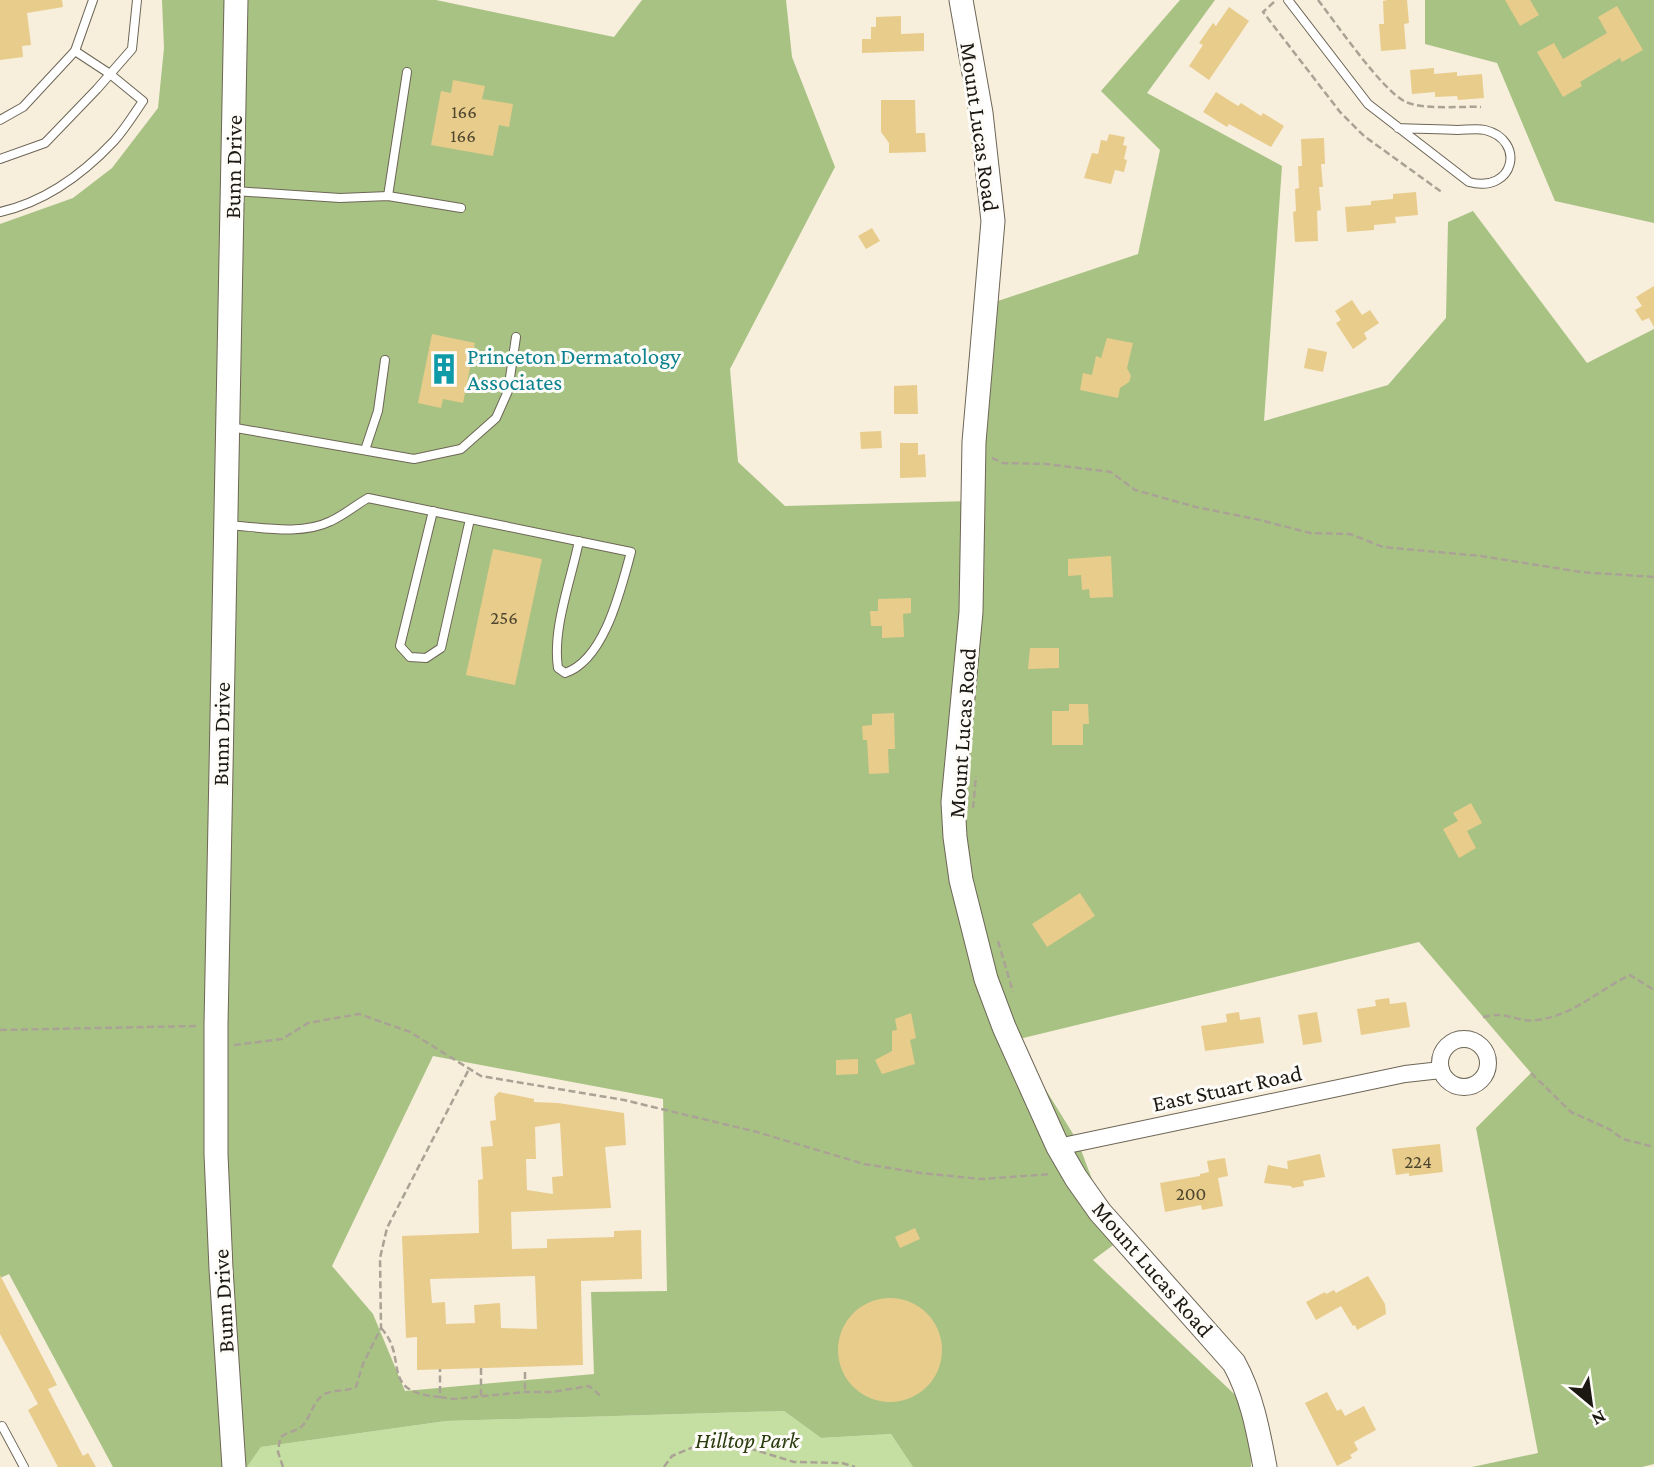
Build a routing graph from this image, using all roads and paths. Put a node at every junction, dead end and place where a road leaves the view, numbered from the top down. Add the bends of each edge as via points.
1 (93, 0) edge
2 (137, 0) edge
3 (236, 0) edge
4 (961, 0) edge
5 (1288, 0) edge
6 (1318, 0) edge
7 (1274, 2) dead end
8 (75, 51) junction
9 (407, 72) dead end
10 (110, 74) junction
11 (1481, 107) dead end
12 (0, 120) edge
13 (1398, 128) junction
14 (0, 159) edge
15 (232, 191) junction
16 (1443, 193) dead end
17 (388, 196) junction
18 (461, 208) dead end
19 (0, 212) edge
20 (516, 337) dead end
21 (385, 360) dead end
22 (227, 426) junction
23 (366, 450) junction
24 (989, 457) dead end
25 (433, 511) junction
26 (470, 519) junction
27 (225, 525) junction
28 (579, 541) junction
29 (1654, 577) edge
30 (976, 772) dead end
31 (972, 817) dead end
32 (996, 934) dead end
33 (1654, 990) edge
34 (1015, 1000) dead end
35 (1483, 1017) dead end
36 (216, 1025) junction
37 (0, 1030) edge
38 (230, 1045) dead end
39 (469, 1069) junction
40 (1441, 1070) dead end
41 (1531, 1073) dead end
42 (1058, 1147) junction
43 (1654, 1147) edge
44 (1058, 1170) dead end
45 (381, 1328) junction
46 (481, 1368) dead end
47 (440, 1369) dead end
48 (525, 1372) dead end
49 (525, 1392) junction
50 (481, 1396) junction
51 (602, 1396) dead end
52 (440, 1397) junction
53 (2, 1426) dead end
54 (24, 1467) edge
55 (234, 1467) edge
56 (283, 1467) edge
57 (664, 1467) edge
58 (855, 1467) edge
59 (1265, 1467) edge

1 - 8 lane
2 - 10 lane via 132,49
3 - 15 street, Bunn Drive
4 - 42 street, Mount Lucas Road via 981,113 993,221 974,442 971,612 954,788 954,837 986,979
5 - 13 lane via 1368,104
6 - 11 path via 1384,86 1404,102
7 - 16 path via 1263,12 1340,111 1364,136
8 - 10 lane
8 - 12 lane via 23,107
9 - 17 lane
10 - 14 lane via 45,143
10 - 19 lane via 143,101 115,140 54,192
13 - 13 lane via 1469,182 1495,181 1507,174 1511,164 1509,150 1486,130
15 - 17 lane via 340,198
15 - 22 street, Bunn Drive
17 - 18 lane
20 - 23 lane via 508,391 496,418 461,449 414,459
21 - 23 lane via 378,411
22 - 23 lane
22 - 27 street, Bunn Drive
24 - 29 path via 1003,463 1111,472 1135,490 1310,533 1350,534 1383,547
25 - 26 lane
25 - 26 lane via 400,646 410,657 426,658 441,648
25 - 27 lane via 368,498 313,527
26 - 28 lane
27 - 36 street, Bunn Drive
28 - 28 lane via 631,552 610,624 578,669 565,673 558,668 556,656 559,626
30 - 31 path
32 - 34 path
33 - 35 path via 1630,975 1586,1003 1537,1021
36 - 37 path
36 - 55 street, Bunn Drive via 220,1269
38 - 39 path via 282,1039 308,1023 359,1014 410,1032
39 - 44 path via 481,1076 624,1100 717,1122 864,1164 981,1179
39 - 45 path via 387,1228 380,1258
40 - 42 street, East Stuart Road
41 - 43 path via 1572,1112 1623,1139
42 - 59 street, Mount Lucas Road via 1100,1212 1234,1363 1254,1408
45 - 52 path via 389,1339 401,1384 418,1394
45 - 56 path via 356,1387 319,1397 303,1426 280,1438
46 - 50 path
47 - 52 path
48 - 49 path
49 - 50 path
49 - 51 path via 589,1386
50 - 52 path
53 - 54 lane
57 - 58 path via 672,1455 726,1441 794,1462

